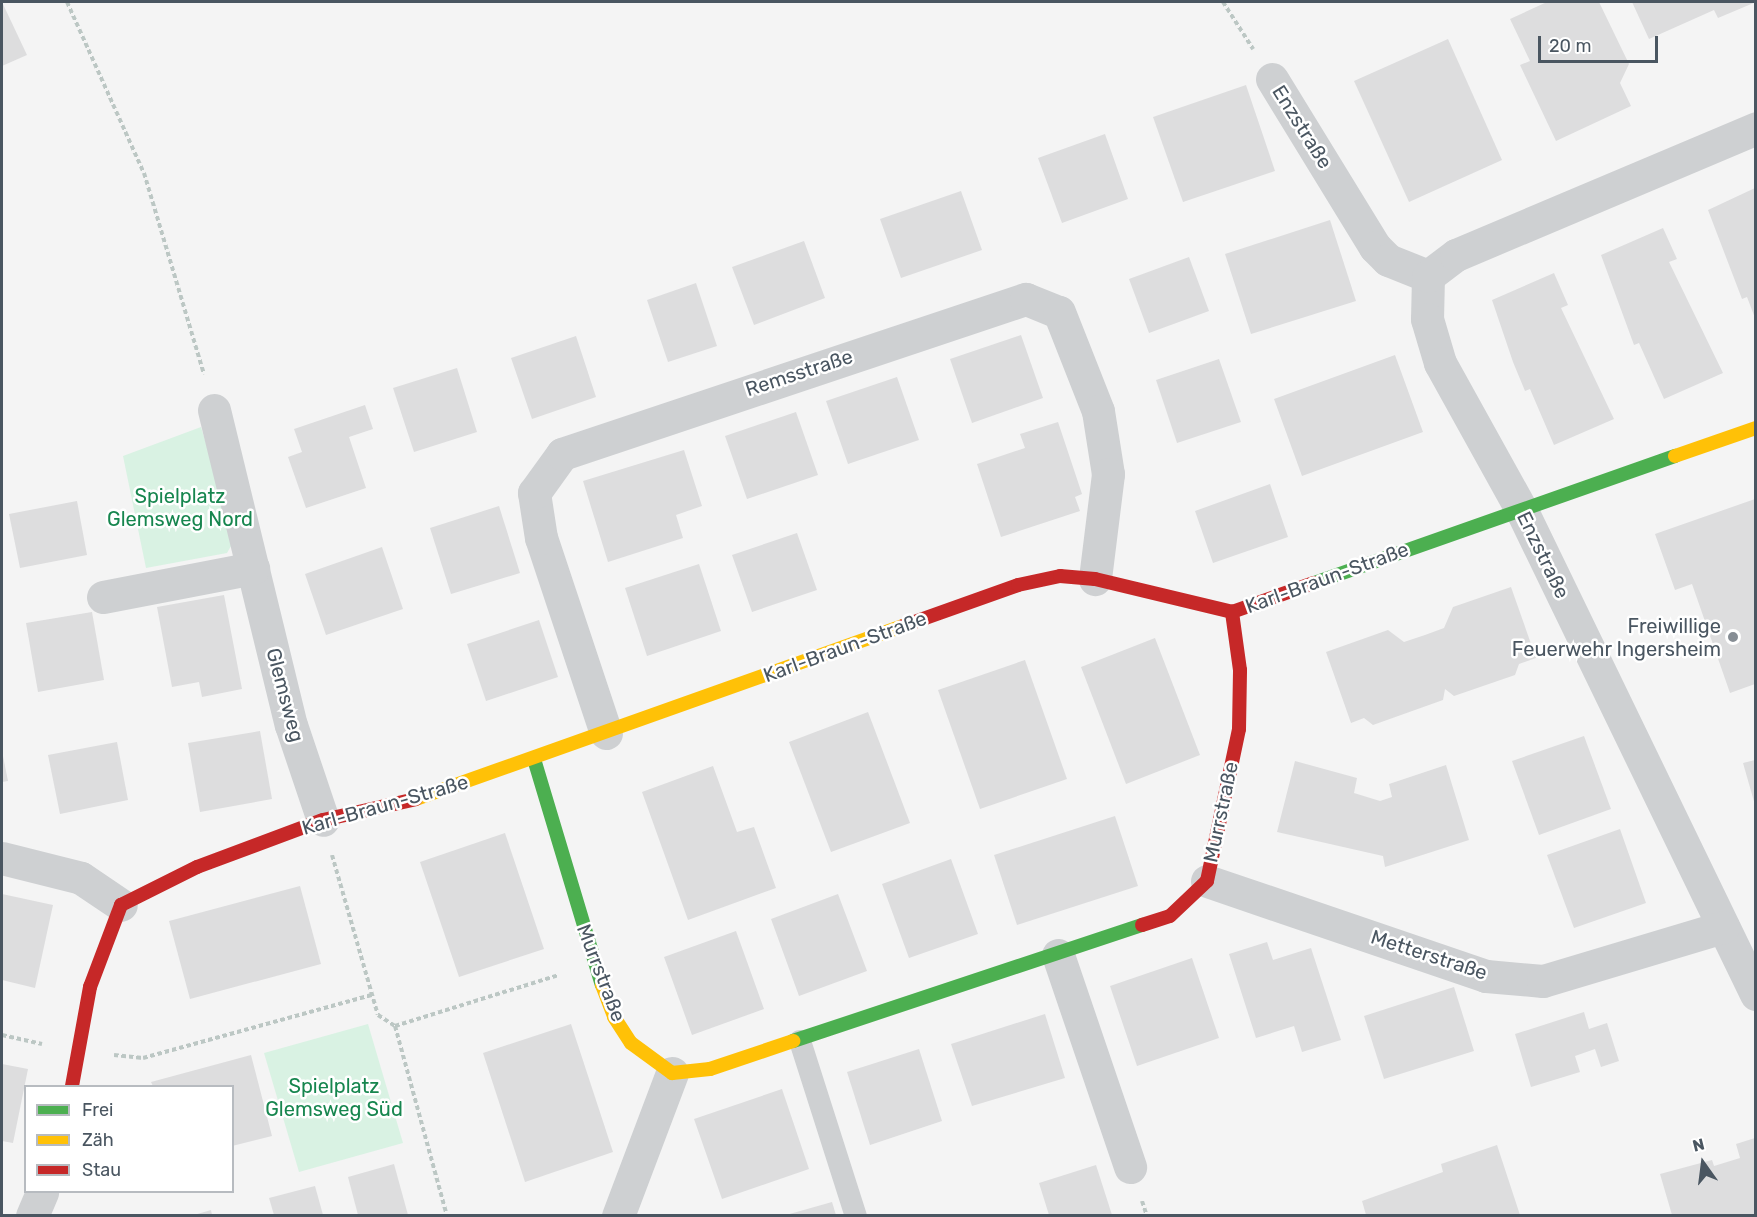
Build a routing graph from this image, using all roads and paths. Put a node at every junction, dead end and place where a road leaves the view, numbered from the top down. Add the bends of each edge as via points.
1 (67, 2) edge
2 (1223, 2) edge
3 (1272, 79) joint
4 (1755, 128) edge
5 (1428, 276) junction
6 (214, 410) joint
7 (1755, 428) edge
8 (1521, 509) junction
9 (253, 568) junction
10 (1095, 579) junction
11 (103, 597) dead end
12 (1232, 612) junction
13 (606, 733) junction
14 (534, 759) junction
15 (323, 820) junction
16 (2, 858) edge
17 (1207, 881) junction
18 (121, 905) junction
19 (1724, 927) junction
20 (1058, 955) junction
21 (594, 964) junction
22 (1755, 994) edge
23 (372, 995) junction
24 (395, 1026) junction
25 (2, 1035) edge
26 (800, 1041) junction
27 (79, 1052) junction
28 (672, 1073) junction
29 (72, 1085) edge
30 (1130, 1167) dead end
31 (41, 1193) edge
32 (32, 1215) edge
33 (447, 1215) edge
34 (618, 1215) edge
35 (856, 1215) edge

1 - 6 path via 144,173
2 - 3 path
3 - 5 street, Enzstraße via 1375,247 1388,260
4 - 5 street via 1456,255
5 - 8 street, Enzstraße via 1427,319 1440,363
6 - 9 street, Glemsweg
7 - 8 street, Karl-Braun-Straße
8 - 12 street, Karl-Braun-Straße
8 - 19 street, Enzstraße
9 - 11 street
9 - 15 street, Glemsweg via 291,725
10 - 12 street, Karl-Braun-Straße
10 - 13 street, Karl-Braun-Straße via 1060,576 1018,585
10 - 13 street, Remsstraße via 1108,474 1098,411 1059,312 1026,299 562,454 534,493 542,538
12 - 17 street, Murrstraße via 1240,670 1239,729
13 - 14 street, Karl-Braun-Straße
14 - 15 street, Karl-Braun-Straße via 435,794
14 - 21 street, Murrstraße
15 - 18 street, Karl-Braun-Straße via 197,867
15 - 23 path
16 - 18 street via 81,878
17 - 19 street, Metterstraße via 1486,976 1543,981
17 - 20 street, Murrstraße via 1170,916
18 - 27 street via 90,987
19 - 22 street, Enzstraße
20 - 26 street, Murrstraße
20 - 30 street
21 - 24 path
21 - 28 street, Murrstraße via 614,1017 631,1043
23 - 24 path via 378,1015
23 - 27 path via 143,1058
24 - 33 path
25 - 27 path
26 - 28 street, Murrstraße via 710,1069
26 - 35 lane
27 - 29 street
28 - 34 street
31 - 32 street

